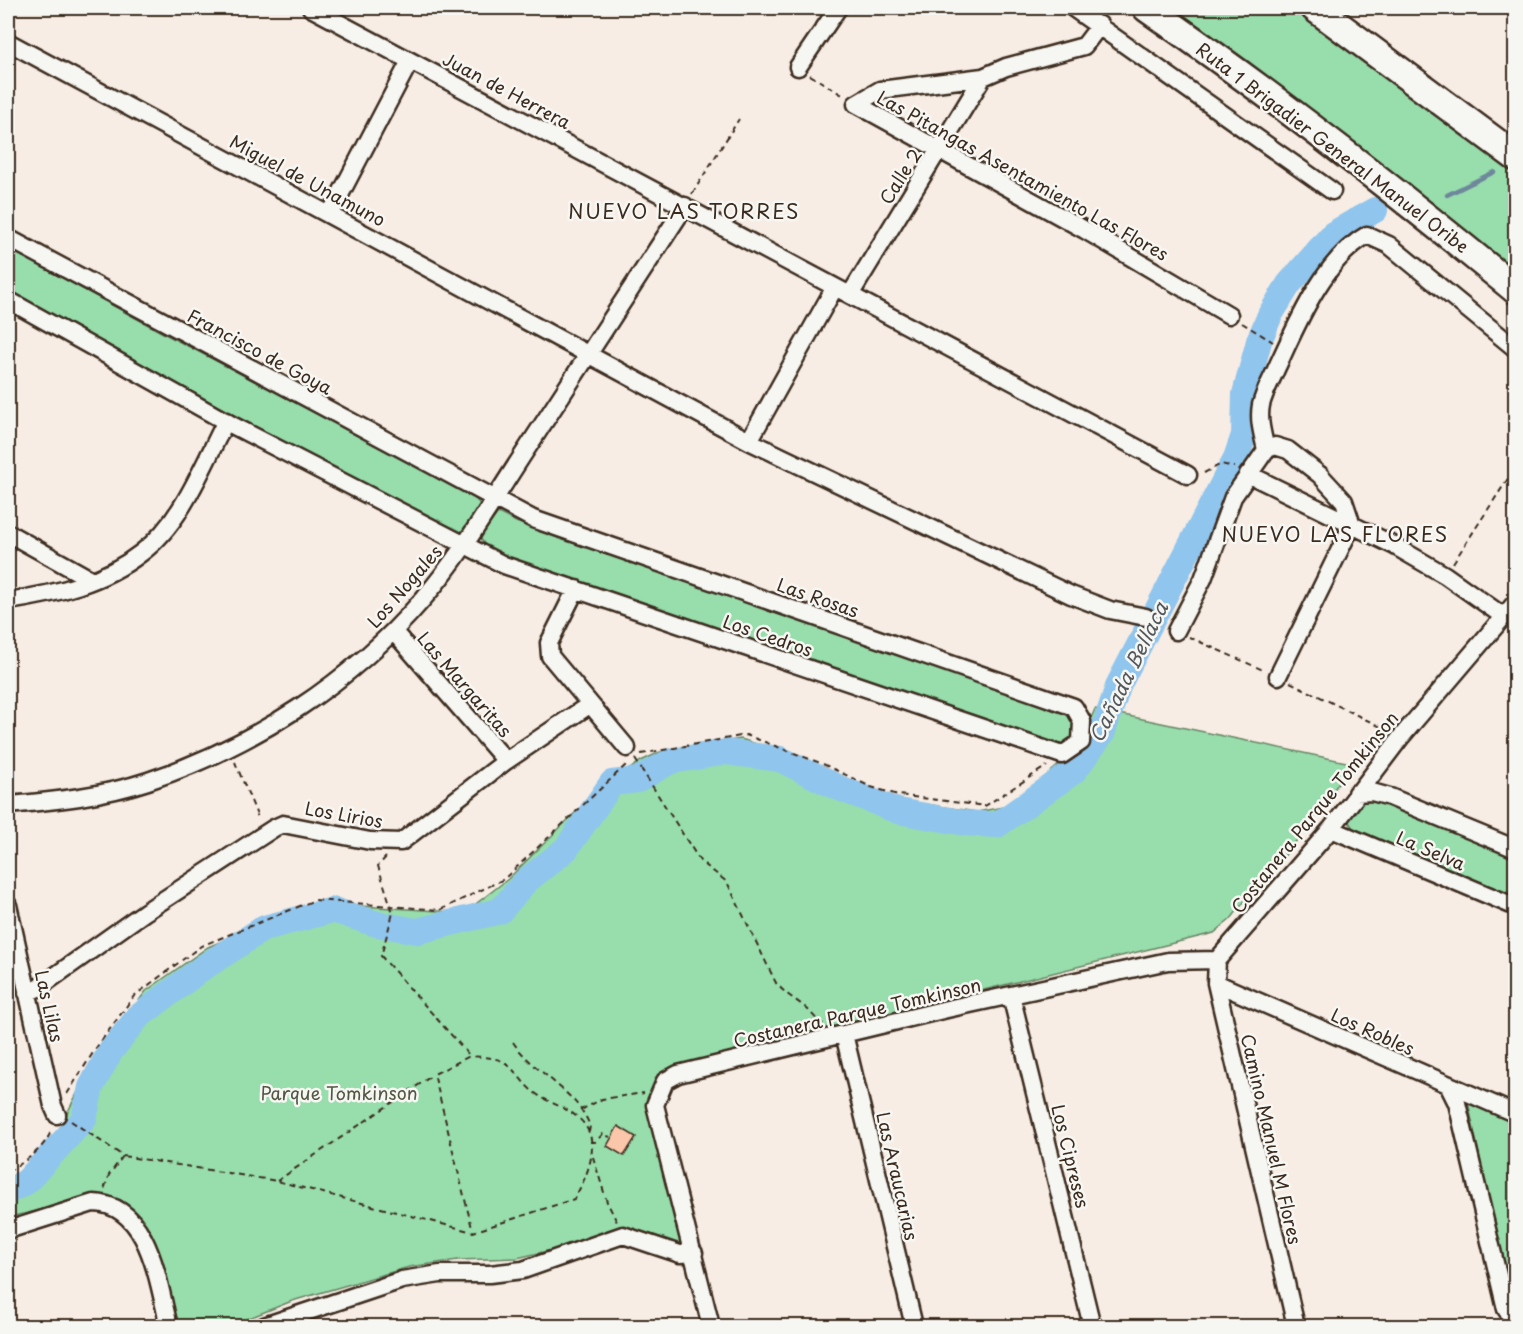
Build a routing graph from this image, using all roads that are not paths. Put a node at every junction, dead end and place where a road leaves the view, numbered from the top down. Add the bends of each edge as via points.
1 (310, 8) edge
2 (838, 8) edge
3 (1073, 8) edge
4 (1147, 8) edge
5 (1315, 8) edge
6 (1100, 25) junction
7 (8, 42) edge
8 (410, 61) junction
9 (798, 67) road end
10 (983, 77) junction
11 (939, 150) junction
12 (1515, 157) edge
13 (1332, 191) dead end
14 (685, 206) junction
15 (330, 214) junction
16 (8, 238) edge
17 (1513, 289) edge
18 (842, 291) junction
19 (8, 300) edge
20 (1235, 318) road end
21 (1515, 349) edge
22 (589, 355) junction
23 (226, 421) junction
24 (748, 441) junction
25 (1266, 450) junction
26 (1248, 474) junction
27 (1188, 475) road end
28 (494, 499) junction
29 (1352, 525) junction
30 (8, 533) edge
31 (465, 546) junction
32 (92, 580) junction
33 (576, 589) junction
34 (8, 601) edge
35 (1515, 602) edge
36 (1503, 616) junction
37 (1146, 617) dead end
38 (1176, 630) road end
39 (394, 632) junction
40 (1278, 676) road end
41 (589, 705) junction
42 (630, 753) road end
43 (1062, 755) joint
44 (506, 761) junction
45 (1356, 793) junction
46 (8, 805) edge
47 (1331, 829) junction
48 (1515, 849) edge
49 (8, 905) edge
50 (1515, 908) edge
51 (1217, 960) junction
52 (1216, 983) junction
53 (27, 993) junction
54 (1011, 995) junction
55 (844, 1034) junction
56 (1448, 1085) junction
57 (1515, 1114) edge
58 (62, 1117) road end
59 (8, 1230) edge
60 (694, 1253) junction
61 (1515, 1324) edge
62 (169, 1326) edge
63 (264, 1326) edge
64 (711, 1326) edge
65 (914, 1326) edge
66 (1092, 1326) edge
67 (1296, 1326) edge

1 - 8 street, Juan de Herrera
2 - 9 street
3 - 6 street, Ruta 1 Brigadier General Manuel Oribe
4 - 17 highway, Ruta 1 Brigadier General Manuel Oribe via 1220,58 1391,189
5 - 12 highway
6 - 10 street via 1084,46
6 - 13 street, Ruta 1 Brigadier General Manuel Oribe
7 - 15 street, Miguel de Unamuno
8 - 14 street, Juan de Herrera
8 - 15 street
10 - 11 street, Calle 2
10 - 11 street, Las Pitangas Asentamiento Las Flores via 879,90 856,104
11 - 18 street, Calle 2
11 - 20 street, Las Pitangas Asentamiento Las Flores
14 - 18 street, Juan de Herrera
14 - 22 street, Los Nogales
15 - 22 street, Miguel de Unamuno
16 - 28 street, Francisco de Goya
18 - 24 street, Calle 2
18 - 27 street, Juan de Herrera
19 - 23 street
21 - 25 street via 1389,245 1367,235 1353,244 1334,266 1295,328 1262,402 1260,425
22 - 24 street, Miguel de Unamuno
22 - 28 street, Los Nogales
23 - 31 street
23 - 32 street via 188,493 161,533 142,553
24 - 37 street, Miguel de Unamuno via 1071,595 1110,610
25 - 26 street
25 - 29 street via 1275,446 1288,450 1320,475 1344,501
26 - 29 street
26 - 38 street via 1233,497 1203,579
28 - 31 street, Los Nogales
28 - 43 street, Las Rosas via 533,519 1074,707 1082,721 1081,742
29 - 36 street via 1445,575
29 - 40 street
30 - 32 street
31 - 33 street, Los Cedros via 504,565
31 - 39 street, Los Nogales
32 - 34 street via 54,594
33 - 41 street via 548,650 553,663
33 - 43 street, Los Cedros
35 - 36 street, Costanera Parque Tomkinson
36 - 45 street, Costanera Parque Tomkinson
39 - 44 street, Las Margaritas
39 - 46 street, Los Nogales via 283,718 229,748 126,787 82,797
41 - 42 street
41 - 44 street, Los Lirios
44 - 53 street, Los Lirios via 401,842 370,841 283,824 162,900
45 - 47 street, Costanera Parque Tomkinson
45 - 48 street, La Selva via 1390,797
47 - 50 street, La Selva
47 - 51 street, Costanera Parque Tomkinson
49 - 53 street, Las Lilas
51 - 52 street, Camino Manuel M Flores
51 - 54 street, Costanera Parque Tomkinson via 1168,961
52 - 56 street, Los Robles
52 - 67 street, Camino Manuel M Flores
53 - 58 street, Las Lilas via 52,1106
54 - 55 street, Costanera Parque Tomkinson
54 - 66 street, Los Cipreses
55 - 60 street, Costanera Parque Tomkinson via 678,1074 665,1081 655,1105
55 - 65 street, Las Araucarias
56 - 57 street, Los Robles
56 - 61 street via 1457,1103 1506,1309
59 - 62 street via 93,1203 117,1209 134,1223 144,1239
60 - 63 street via 680,1254 623,1235 523,1270 402,1280
60 - 64 street

